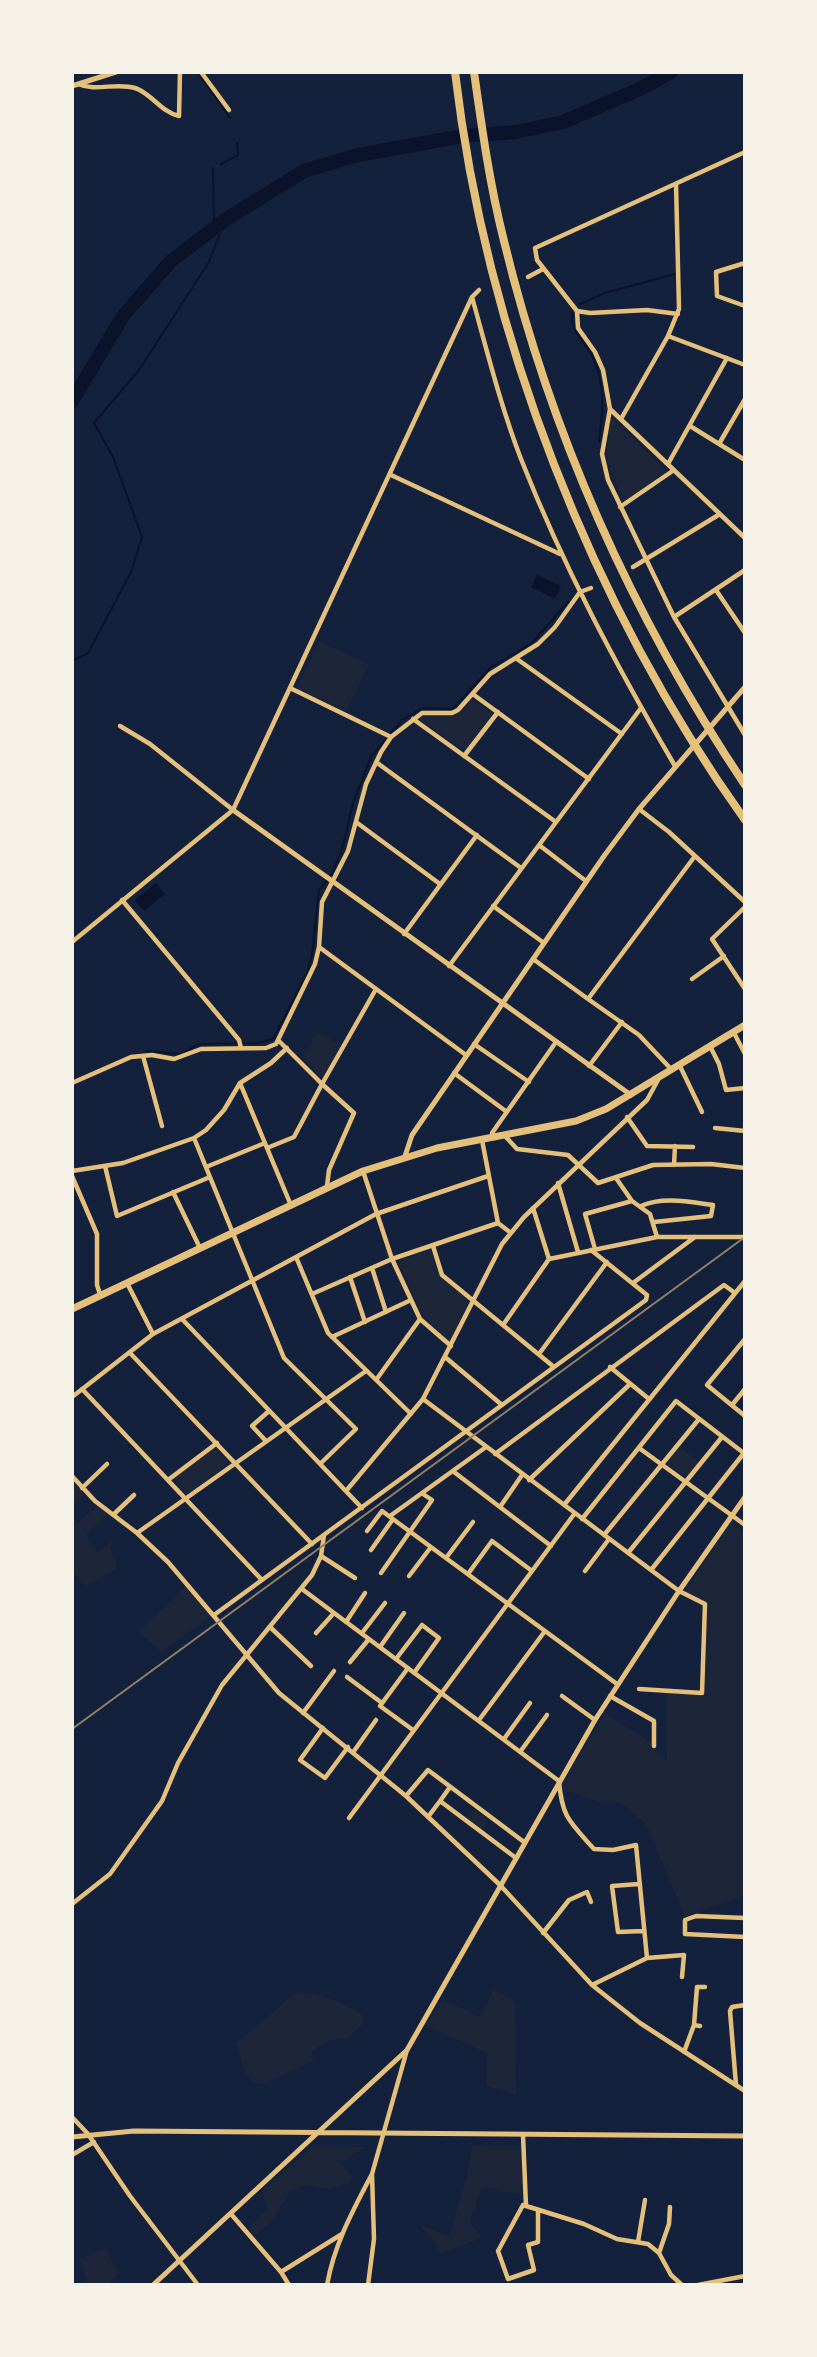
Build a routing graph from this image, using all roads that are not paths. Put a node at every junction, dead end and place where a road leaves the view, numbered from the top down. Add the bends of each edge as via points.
1 (117, 72) edge
2 (180, 72) edge
3 (201, 72) edge
4 (455, 72) edge
5 (474, 72) edge
6 (75, 85) edge
7 (229, 110) dead end
8 (745, 152) edge
9 (676, 184) junction
10 (745, 264) edge
11 (543, 269) junction
12 (528, 277) dead end
13 (479, 290) dead end
14 (472, 297) junction
15 (745, 306) edge
16 (577, 311) junction
17 (678, 314) junction
18 (668, 336) junction
19 (727, 358) junction
20 (745, 365) edge
21 (745, 399) edge
22 (610, 409) junction
23 (621, 419) junction
24 (690, 426) junction
25 (720, 444) junction
26 (745, 459) edge
27 (668, 464) junction
28 (674, 470) junction
29 (391, 475) junction
30 (620, 507) junction
31 (720, 514) junction
32 (745, 538) edge
33 (560, 554) junction
34 (646, 561) junction
35 (633, 567) dead end
36 (745, 570) edge
37 (591, 588) dead end
38 (716, 590) junction
39 (580, 592) junction
40 (674, 617) junction
41 (745, 633) edge
42 (517, 659) junction
43 (745, 687) edge
44 (290, 688) junction
45 (474, 695) junction
46 (641, 708) junction
47 (727, 709) junction
48 (498, 712) junction
49 (413, 719) junction
50 (120, 726) dead end
51 (622, 734) junction
52 (745, 735) edge
53 (391, 737) junction
54 (464, 756) junction
55 (376, 762) junction
56 (675, 766) junction
57 (589, 779) junction
58 (745, 785) edge
59 (639, 809) junction
60 (233, 810) junction
61 (745, 819) edge
62 (356, 822) junction
63 (556, 822) junction
64 (477, 835) junction
65 (539, 845) junction
66 (695, 856) junction
67 (521, 868) junction
68 (586, 881) junction
69 (332, 882) junction
70 (441, 884) junction
71 (122, 900) junction
72 (745, 905) edge
73 (493, 906) junction
74 (404, 934) junction
75 (72, 942) edge
76 (544, 943) junction
77 (319, 947) junction
78 (724, 956) junction
79 (533, 959) junction
80 (449, 966) junction
81 (694, 968) dead end
82 (699, 974) junction
83 (692, 979) dead end
84 (376, 989) junction
85 (745, 989) edge
86 (588, 999) junction
87 (502, 1004) junction
88 (622, 1022) junction
89 (745, 1024) edge
90 (733, 1031) junction
91 (279, 1041) junction
92 (556, 1042) junction
93 (474, 1044) junction
94 (710, 1046) junction
95 (241, 1048) junction
96 (287, 1048) junction
97 (745, 1053) edge
98 (466, 1054) junction
99 (143, 1056) junction
100 (679, 1064) junction
101 (589, 1066) junction
102 (671, 1069) junction
103 (454, 1073) junction
104 (659, 1077) junction
105 (529, 1082) junction
106 (72, 1083) edge
107 (240, 1083) junction
108 (322, 1084) junction
109 (745, 1088) edge
110 (631, 1095) junction
111 (507, 1112) junction
112 (702, 1112) dead end
113 (627, 1117) junction
114 (162, 1126) dead end
115 (715, 1128) dead end
116 (745, 1131) edge
117 (505, 1136) junction
118 (194, 1138) junction
119 (495, 1138) junction
120 (482, 1140) junction
121 (266, 1146) junction
122 (675, 1146) junction
123 (693, 1147) dead end
124 (405, 1156) junction
125 (578, 1164) junction
126 (674, 1165) junction
127 (105, 1166) junction
128 (206, 1167) junction
129 (745, 1168) edge
130 (72, 1171) edge
131 (363, 1171) junction
132 (72, 1176) edge
133 (488, 1176) junction
134 (210, 1177) junction
135 (616, 1178) junction
136 (558, 1183) junction
137 (327, 1186) junction
138 (173, 1192) junction
139 (632, 1201) junction
140 (291, 1203) junction
141 (641, 1206) junction
142 (532, 1208) junction
143 (376, 1214) junction
144 (654, 1222) junction
145 (498, 1223) junction
146 (232, 1233) junction
147 (511, 1233) junction
148 (657, 1237) junction
149 (694, 1237) junction
150 (745, 1237) edge
151 (433, 1246) junction
152 (200, 1248) junction
153 (593, 1250) junction
154 (578, 1252) junction
155 (296, 1257) junction
156 (392, 1259) junction
157 (549, 1259) junction
158 (607, 1262) junction
159 (372, 1268) junction
160 (350, 1278) junction
161 (253, 1279) junction
162 (745, 1281) edge
163 (127, 1282) junction
164 (633, 1283) junction
165 (735, 1293) junction
166 (100, 1294) junction
167 (312, 1294) junction
168 (411, 1300) junction
169 (474, 1301) junction
170 (72, 1309) edge
171 (386, 1312) junction
172 (182, 1318) junction
173 (420, 1319) junction
174 (365, 1322) junction
175 (503, 1325) junction
176 (153, 1334) junction
177 (332, 1337) junction
178 (745, 1338) edge
179 (451, 1346) junction
180 (130, 1353) junction
181 (539, 1354) junction
182 (445, 1357) junction
183 (554, 1367) junction
184 (610, 1367) junction
185 (366, 1371) junction
186 (376, 1380) junction
187 (630, 1384) junction
188 (82, 1389) junction
189 (745, 1389) edge
190 (72, 1397) edge
191 (327, 1398) junction
192 (649, 1398) junction
193 (423, 1399) junction
194 (502, 1405) junction
195 (732, 1405) junction
196 (269, 1411) junction
197 (411, 1414) junction
198 (745, 1416) edge
199 (699, 1419) junction
200 (284, 1427) junction
201 (465, 1432) junction
202 (722, 1437) junction
203 (265, 1440) junction
204 (217, 1443) junction
205 (486, 1447) junction
206 (639, 1448) junction
207 (495, 1454) junction
208 (744, 1454) edge
209 (234, 1463) junction
210 (107, 1464) dead end
211 (320, 1464) junction
212 (661, 1465) junction
213 (454, 1472) junction
214 (522, 1475) junction
215 (72, 1476) edge
216 (529, 1479) junction
217 (168, 1480) junction
218 (685, 1482) junction
219 (82, 1488) junction
220 (346, 1491) junction
221 (423, 1494) junction
222 (134, 1495) dead end
223 (745, 1497) edge
224 (186, 1499) junction
225 (707, 1499) junction
226 (564, 1505) junction
227 (500, 1507) junction
228 (362, 1508) junction
229 (575, 1514) junction
230 (113, 1515) junction
231 (730, 1515) junction
232 (392, 1518) junction
233 (582, 1519) junction
234 (473, 1522) dead end
235 (745, 1525) edge
236 (367, 1531) dead end
237 (411, 1532) junction
238 (137, 1533) junction
239 (324, 1535) junction
240 (607, 1537) junction
241 (312, 1544) junction
242 (551, 1546) junction
243 (431, 1547) junction
244 (371, 1550) dead end
245 (628, 1553) junction
246 (321, 1556) junction
247 (446, 1558) junction
248 (651, 1570) junction
249 (532, 1571) junction
250 (585, 1571) dead end
251 (381, 1573) dead end
252 (468, 1574) junction
253 (409, 1576) dead end
254 (355, 1578) dead end
255 (262, 1580) junction
256 (302, 1590) junction
257 (679, 1591) junction
258 (365, 1593) dead end
259 (385, 1603) dead end
260 (509, 1604) junction
261 (334, 1613) junction
262 (404, 1613) dead end
263 (214, 1615) junction
264 (346, 1622) junction
265 (270, 1627) junction
266 (545, 1632) junction
267 (316, 1633) dead end
268 (362, 1633) junction
269 (369, 1639) junction
270 (380, 1647) junction
271 (247, 1655) junction
272 (396, 1659) junction
273 (350, 1662) dead end
274 (311, 1666) dead end
275 (408, 1668) junction
276 (334, 1671) dead end
277 (414, 1672) junction
278 (347, 1677) dead end
279 (617, 1684) junction
280 (639, 1689) dead end
281 (441, 1692) junction
282 (562, 1696) dead end
283 (610, 1696) junction
284 (382, 1703) junction
285 (530, 1704) dead end
286 (303, 1713) junction
287 (547, 1715) dead end
288 (376, 1720) dead end
289 (478, 1720) junction
290 (595, 1720) junction
291 (323, 1728) junction
292 (413, 1730) junction
293 (504, 1739) junction
294 (654, 1746) dead end
295 (348, 1747) junction
296 (354, 1751) junction
297 (520, 1752) junction
298 (381, 1773) junction
299 (560, 1781) junction
300 (450, 1787) junction
301 (406, 1796) junction
302 (440, 1801) junction
303 (428, 1817) junction
304 (349, 1818) dead end
305 (524, 1842) junction
306 (516, 1858) junction
307 (639, 1884) junction
308 (500, 1885) junction
309 (591, 1902) dead end
310 (72, 1904) edge
311 (745, 1918) edge
312 (644, 1930) junction
313 (543, 1933) junction
314 (745, 1937) edge
315 (647, 1958) junction
316 (682, 1977) dead end
317 (592, 1985) junction
318 (705, 1987) dead end
319 (745, 2005) edge
320 (408, 2050) junction
321 (684, 2052) junction
322 (736, 2085) junction
323 (745, 2091) edge
324 (72, 2117) edge
325 (320, 2133) junction
326 (88, 2134) junction
327 (385, 2134) junction
328 (523, 2135) junction
329 (745, 2136) edge
330 (72, 2137) edge
331 (94, 2142) junction
332 (72, 2155) edge
333 (372, 2174) junction
334 (645, 2200) dead end
335 (526, 2206) junction
336 (670, 2207) dead end
337 (538, 2212) junction
338 (231, 2214) junction
339 (342, 2234) junction
340 (639, 2242) junction
341 (659, 2253) junction
342 (180, 2261) junction
343 (280, 2272) junction
344 (745, 2276) edge
345 (153, 2285) edge
346 (198, 2285) edge
347 (289, 2285) edge
348 (327, 2285) edge
349 (368, 2285) edge
350 (682, 2285) edge
351 (698, 2285) edge

1 - 6 street
2 - 6 street via 179,116 136,88
3 - 7 street
4 - 61 highway via 470,171 504,315 587,542 631,632 690,735
5 - 58 highway via 504,242 543,377 588,496 647,621
8 - 9 street
9 - 11 street via 535,248
9 - 17 street
10 - 15 street via 716,272 717,296
11 - 12 street
11 - 16 street
13 - 14 street
14 - 29 street
14 - 33 street via 520,456
16 - 17 street via 646,310
16 - 22 street via 578,328 603,370
17 - 18 street
18 - 19 street
18 - 23 street
19 - 20 street
19 - 24 street
21 - 25 street
22 - 23 street
22 - 30 street via 603,463
23 - 27 street
24 - 25 street
24 - 27 street
25 - 26 street
27 - 28 street
28 - 30 street
28 - 31 street
29 - 33 street
29 - 44 street
30 - 34 street
31 - 32 street
31 - 34 street
33 - 39 street
34 - 35 street
34 - 40 street
36 - 38 street
37 - 39 street
38 - 40 street
38 - 41 street
39 - 42 street via 555,627
39 - 46 street
40 - 47 street
42 - 45 street via 490,674
42 - 51 street
43 - 47 street
44 - 53 street
44 - 60 street
45 - 48 street
45 - 49 street via 453,713 422,713
46 - 51 street
46 - 56 street
47 - 52 street
47 - 56 street
48 - 54 street
48 - 57 street
49 - 53 street
49 - 54 street
50 - 60 street via 150,744
51 - 57 street
53 - 55 street
54 - 63 street
55 - 62 street
55 - 64 street
56 - 59 street
57 - 63 street
59 - 66 street
59 - 68 street
60 - 69 street
60 - 71 street
62 - 69 street via 348,851
62 - 70 street
63 - 65 street
64 - 67 street
64 - 70 street
65 - 67 street
65 - 68 street
66 - 72 street
66 - 86 street
67 - 73 street
68 - 76 street
69 - 74 street
69 - 77 street via 322,902
70 - 74 street
71 - 75 street
71 - 95 street via 239,1040
72 - 78 street via 712,939
73 - 76 street
73 - 80 street
74 - 80 street
76 - 79 street
77 - 84 street
77 - 91 street via 308,983
78 - 82 street
78 - 85 street
79 - 86 street
79 - 87 street
80 - 87 street
81 - 82 street
82 - 83 street
84 - 98 street
84 - 108 street
86 - 88 street
87 - 92 street
87 - 93 street
88 - 101 street
88 - 102 street
89 - 90 main road
90 - 94 main road
90 - 97 street
91 - 95 street via 266,1048
91 - 96 street
92 - 101 street
92 - 105 street
93 - 98 street
93 - 105 street
94 - 100 main road
94 - 109 street via 726,1090
95 - 99 street via 201,1049 174,1059
96 - 107 street via 271,1064
96 - 108 street
98 - 103 street
99 - 106 street via 124,1059
99 - 114 street
100 - 102 main road
100 - 112 street
101 - 110 street
102 - 104 main road
103 - 111 street
103 - 124 street via 412,1135
104 - 110 main road
104 - 113 street via 647,1100
105 - 111 street
107 - 118 street via 224,1110
107 - 121 street
108 - 121 street via 294,1137
108 - 137 street via 354,1113 329,1170
110 - 117 main road via 576,1120
111 - 119 street via 492,1133
113 - 122 street via 647,1146
113 - 125 street
115 - 116 street
117 - 119 main road
117 - 125 street via 517,1149 568,1155
118 - 127 street
118 - 128 street
119 - 120 main road
120 - 124 main road
120 - 133 street
121 - 128 street
121 - 140 street
122 - 123 street
122 - 126 street
124 - 131 main road
125 - 135 street via 595,1182
125 - 136 street
126 - 129 street
126 - 135 street via 654,1165
127 - 130 street
127 - 138 street via 117,1216
128 - 134 street
131 - 137 main road
131 - 143 street
132 - 166 street via 97,1234
133 - 143 street
133 - 145 street
134 - 138 street
134 - 146 street
135 - 139 street
136 - 142 street
136 - 154 street
137 - 140 main road
138 - 152 street
139 - 141 street
139 - 153 street via 585,1214
140 - 146 main road
141 - 144 street
141 - 144 street via 677,1201 713,1205 711,1216
142 - 147 street
142 - 157 street
143 - 155 street
143 - 156 street
144 - 148 street
145 - 147 street
145 - 151 street
146 - 152 main road
146 - 161 street
147 - 169 street
148 - 149 street
148 - 153 street
149 - 150 street
149 - 164 street
151 - 156 street
151 - 169 street via 442,1275
152 - 163 main road
153 - 154 street
153 - 158 street
154 - 157 street
155 - 161 street
155 - 167 street
156 - 159 street
156 - 168 street
157 - 175 street
158 - 164 street
158 - 181 street
159 - 160 street
159 - 171 street
160 - 167 street
160 - 174 street
161 - 172 street
161 - 191 street via 284,1358
162 - 165 street
163 - 166 main road
163 - 176 street
164 - 183 street via 646,1295 646,1300
165 - 184 street via 724,1285
165 - 192 street
166 - 170 main road
167 - 177 street
168 - 171 street
168 - 173 street
169 - 175 street
169 - 179 street
171 - 174 street
172 - 176 street
172 - 196 street
173 - 179 street
173 - 186 street
174 - 177 street
175 - 181 street
176 - 180 street
177 - 185 street
178 - 195 street via 707,1385
179 - 182 street
180 - 188 street
180 - 204 street
181 - 183 street
182 - 193 street
182 - 194 street
183 - 194 street
184 - 187 street
184 - 207 street
185 - 186 street
185 - 191 street
186 - 197 street
187 - 192 street
187 - 216 street
188 - 190 street
188 - 217 street
189 - 195 street
191 - 200 street
191 - 211 street via 356,1429
192 - 226 street
193 - 197 street
193 - 201 street
194 - 201 street
195 - 198 street
196 - 200 street
196 - 203 street via 252,1426
197 - 220 street
199 - 202 street
199 - 206 street via 676,1401
199 - 212 street
200 - 203 street
200 - 211 street
201 - 205 street
201 - 228 street
202 - 208 street
202 - 218 street
203 - 209 street
204 - 209 street
204 - 217 street
205 - 207 street
205 - 213 street
206 - 212 street
206 - 233 street
207 - 214 street
208 - 225 street
209 - 224 street
209 - 241 street
210 - 219 street
211 - 220 street
212 - 218 street
212 - 240 street
213 - 221 street
213 - 227 street
214 - 216 street
214 - 227 street
215 - 219 street
216 - 226 street
217 - 224 street
218 - 225 street
218 - 245 street
219 - 230 street
220 - 228 street
221 - 232 street
221 - 237 street via 432,1500
222 - 230 street
223 - 231 street
224 - 238 street
224 - 255 street
225 - 231 street
225 - 248 street
226 - 229 street
227 - 242 street
228 - 239 street
229 - 233 street
229 - 242 street
230 - 238 street
231 - 235 street
231 - 257 street
232 - 236 street via 382,1511
232 - 237 street
232 - 244 street
233 - 240 street
234 - 247 street
237 - 243 street
237 - 251 street
238 - 263 street
239 - 241 street
239 - 246 street
240 - 245 street
240 - 250 street
241 - 255 street
242 - 249 street
243 - 247 street
243 - 253 street
245 - 248 street
246 - 254 street
246 - 256 street
247 - 252 street
248 - 257 street
249 - 252 street via 492,1541
249 - 260 street
252 - 260 street
255 - 263 street
256 - 261 street
256 - 265 street
257 - 279 street
257 - 280 street via 705,1604 702,1693
258 - 264 street
259 - 268 street
260 - 266 street
260 - 281 street
261 - 264 street
261 - 267 street
262 - 270 street
263 - 271 street
264 - 268 street
265 - 271 street
265 - 274 street
266 - 279 street
266 - 289 street
268 - 269 street
269 - 270 street
269 - 273 street
270 - 272 street
271 - 286 street via 279,1693
271 - 310 street via 216,1695 150,1819 110,1874
272 - 275 street
272 - 277 street via 422,1625 439,1638
275 - 277 street
275 - 284 street
276 - 286 street
277 - 281 street
278 - 284 street
279 - 283 street
281 - 289 street
281 - 292 street
282 - 290 street
283 - 290 street
283 - 294 street via 654,1720
284 - 292 street via 380,1706
285 - 293 street
286 - 291 street
287 - 297 street
288 - 296 street
289 - 293 street
290 - 299 street
291 - 295 street
291 - 295 street via 300,1760 325,1778
292 - 298 street
293 - 297 street
295 - 296 street
296 - 298 street
297 - 299 street
298 - 301 street
298 - 304 street
299 - 305 street
299 - 307 street via 561,1807 594,1850 636,1845
300 - 301 street via 428,1770
300 - 302 street
300 - 305 street
301 - 303 street
302 - 303 street
302 - 306 street
303 - 308 street
305 - 306 street
306 - 308 street
307 - 312 street
307 - 312 street via 612,1886 618,1932
308 - 313 street
308 - 320 street
309 - 313 street via 587,1892 570,1900
311 - 314 street via 696,1916 685,1920 685,1934
312 - 315 street
313 - 317 street
315 - 316 street via 684,1956
315 - 317 street
317 - 321 street via 611,2003
318 - 321 street via 697,1987 697,2026
319 - 322 street via 730,2011
320 - 325 street
320 - 327 street
321 - 322 street
322 - 323 street
324 - 326 street
325 - 326 street
325 - 327 street
325 - 338 street
326 - 330 street
326 - 331 street
327 - 328 street
327 - 333 street
328 - 329 street
328 - 335 street
331 - 332 street
331 - 342 street
333 - 339 street
333 - 349 street via 374,2239
334 - 340 street
335 - 337 street
335 - 337 street via 523,2205 498,2251 508,2279 534,2270 528,2245 538,2242
336 - 341 street
337 - 340 street via 569,2219 617,2239
338 - 342 street
338 - 343 street
339 - 343 street
339 - 348 street
340 - 341 street
341 - 350 street via 671,2275
342 - 345 street
342 - 346 street
343 - 347 street
344 - 351 street

